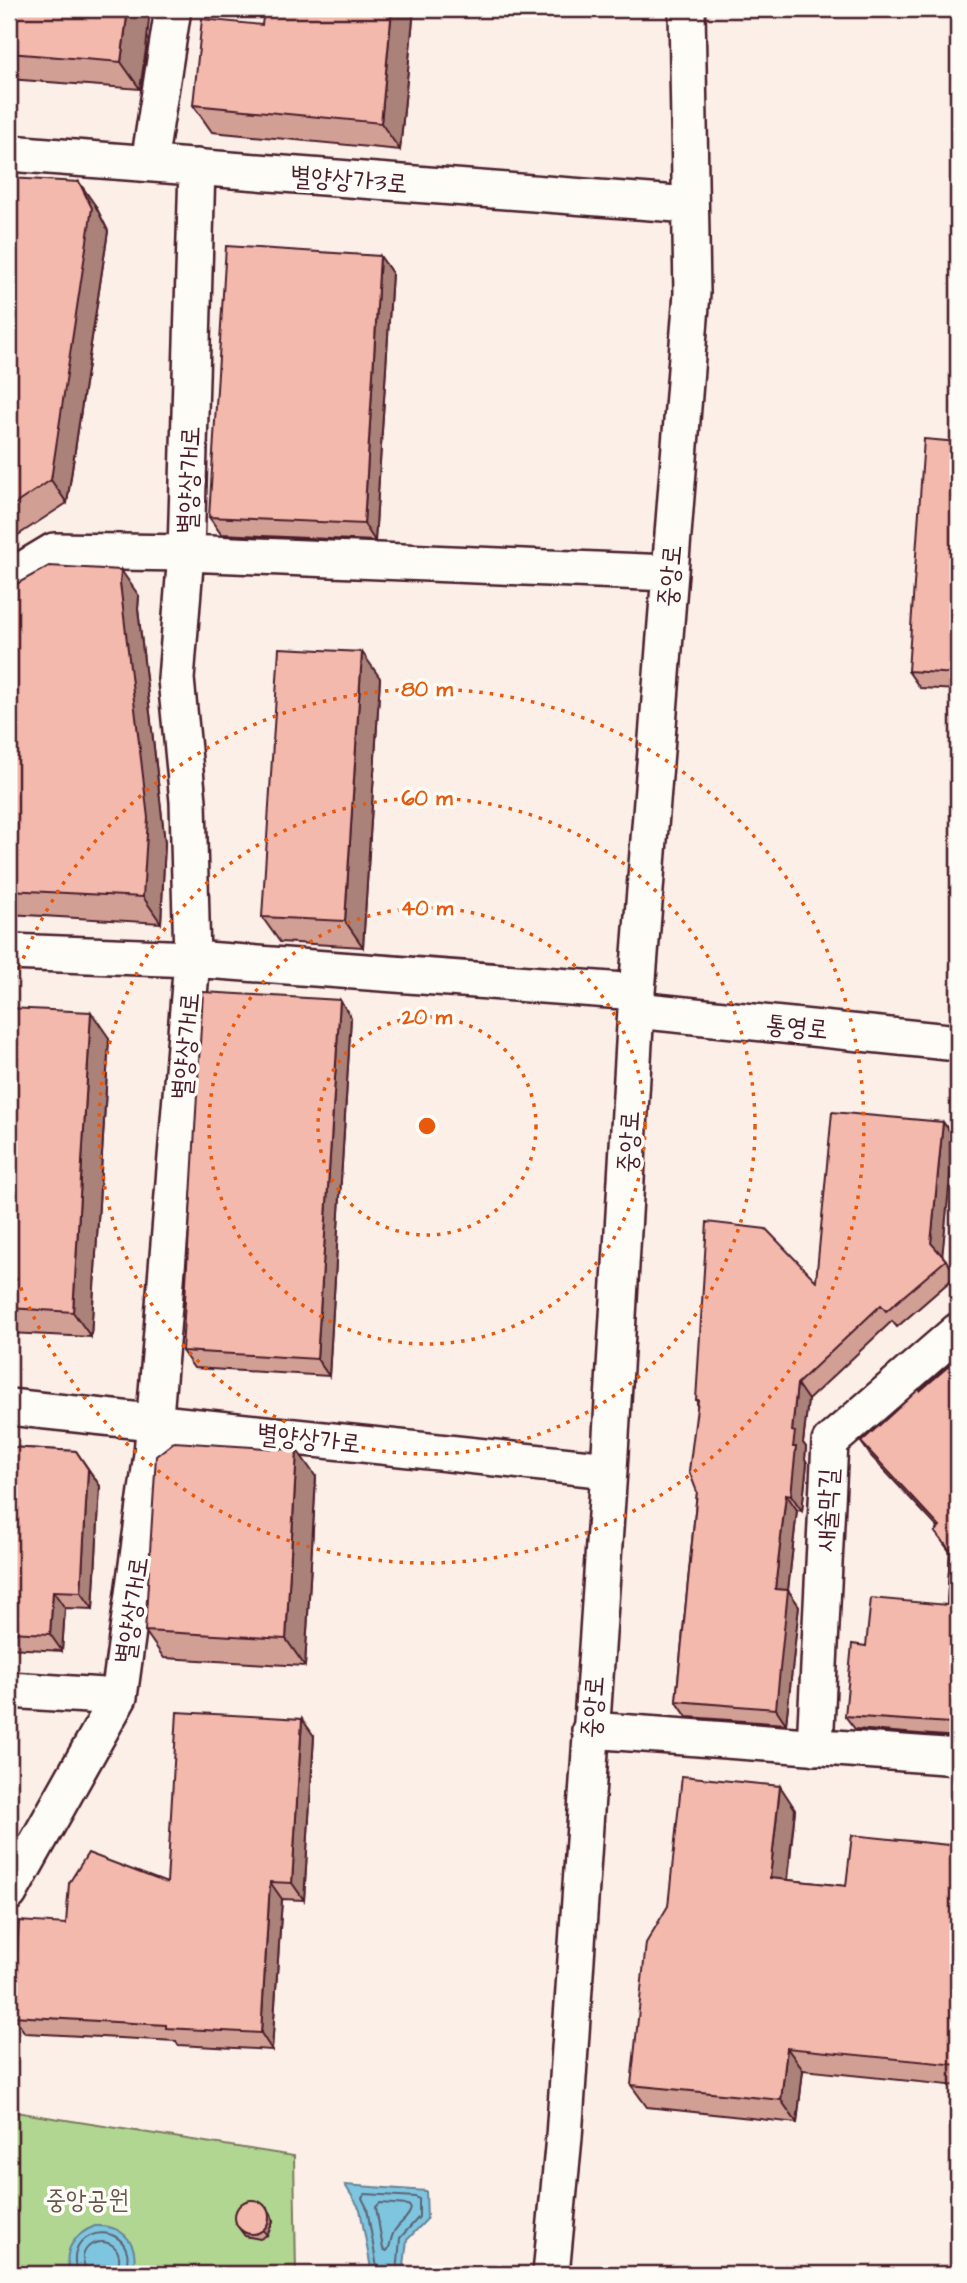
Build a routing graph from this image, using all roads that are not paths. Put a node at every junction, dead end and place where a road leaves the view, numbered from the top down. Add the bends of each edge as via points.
1 (173, 9) edge
2 (688, 9) edge
3 (9, 153) edge
4 (149, 163) junction
5 (197, 167) junction
6 (690, 205) junction
7 (186, 553) junction
8 (669, 573) junction
9 (9, 578) edge
10 (9, 952) edge
11 (191, 959) junction
12 (637, 1001) junction
13 (958, 1043) edge
14 (958, 1331) edge
15 (9, 1407) edge
16 (155, 1421) junction
17 (609, 1470) junction
18 (9, 1690) edge
19 (119, 1697) junction
20 (590, 1730) junction
21 (815, 1747) junction
22 (958, 1757) edge
23 (9, 1893) edge
24 (551, 2274) edge

1 - 4 street
2 - 6 street, 중앙로
3 - 4 street, 별양상가3로
4 - 5 street, 별양상가3로
5 - 6 street, 별양상가3로
5 - 7 street, 별양상가1로
6 - 8 street, 중앙로 via 692,293
7 - 8 street
7 - 9 street via 54,551
7 - 11 street, 별양상가1로 via 176,679 188,801
8 - 12 street, 중앙로
10 - 11 street, 통영로
11 - 12 street, 통영로
11 - 16 street, 별양상가1로
12 - 13 street, 통영로
12 - 17 street, 중앙로
14 - 21 street, 새술막길 via 830,1442
15 - 16 street, 별양상가로
16 - 17 street, 별양상가로
16 - 19 street, 별양상가1로
17 - 20 street, 중앙로
18 - 19 street
19 - 23 street, 별양상가1로
20 - 21 street
20 - 24 street, 중앙로
21 - 22 street

